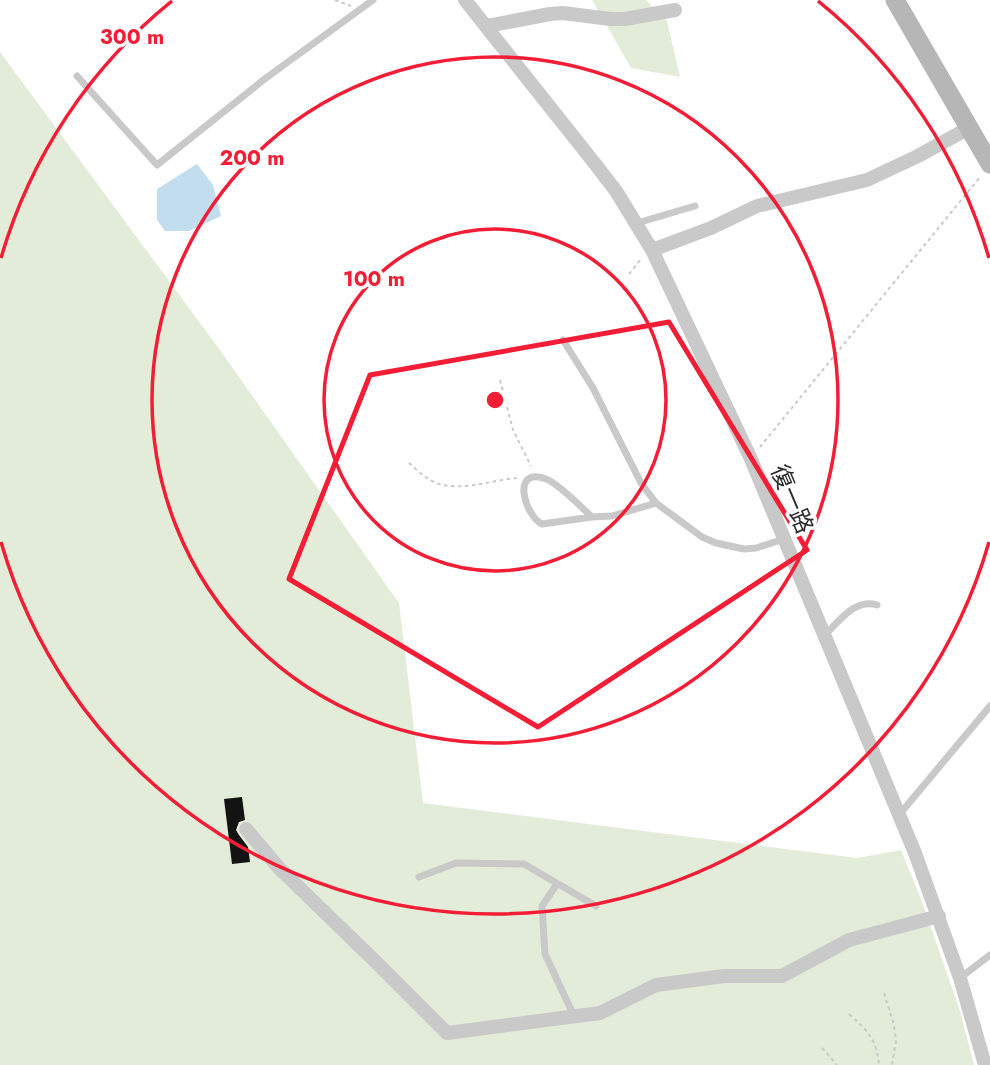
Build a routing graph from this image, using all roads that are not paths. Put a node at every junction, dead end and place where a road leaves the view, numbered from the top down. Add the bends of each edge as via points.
1 (373, 0) edge
2 (465, 0) edge
3 (895, 0) edge
4 (675, 10) dead end
5 (487, 26) junction
6 (77, 76) dead end
7 (968, 128) junction
8 (986, 170) edge
9 (695, 206) dead end
10 (637, 223) junction
11 (652, 250) junction
12 (563, 340) dead end
13 (656, 503) junction
14 (592, 517) junction
15 (784, 539) junction
16 (877, 606) dead end
17 (824, 636) junction
18 (990, 706) edge
19 (899, 815) junction
20 (246, 829) dead end
21 (419, 877) dead end
22 (557, 884) junction
23 (596, 905) dead end
24 (939, 915) junction
25 (990, 955) edge
26 (960, 978) junction
27 (574, 1016) junction
28 (985, 1065) edge

1 - 6 lane via 157,165
2 - 5 street, 復一路
3 - 7 street
4 - 5 street via 625,19 550,14
5 - 10 street, 復一路
7 - 8 street
7 - 11 street via 867,180 757,206
9 - 10 lane
10 - 11 street, 復一路
11 - 15 street, 復一路
12 - 13 lane
13 - 14 lane
13 - 15 lane via 702,537 730,547 756,548
14 - 14 lane via 547,479 533,477 523,486 537,522
15 - 17 street, 復一路
16 - 17 lane via 856,606
17 - 19 street, 復一路
18 - 19 lane
19 - 24 street, 復一路
20 - 27 street via 279,868 447,1033
21 - 22 lane via 456,863 524,864
22 - 23 lane
22 - 27 lane via 542,906 545,954
24 - 26 street, 復一路
24 - 27 street via 849,940 782,976 724,976 656,985 600,1013
25 - 26 lane
26 - 28 street, 復一路

